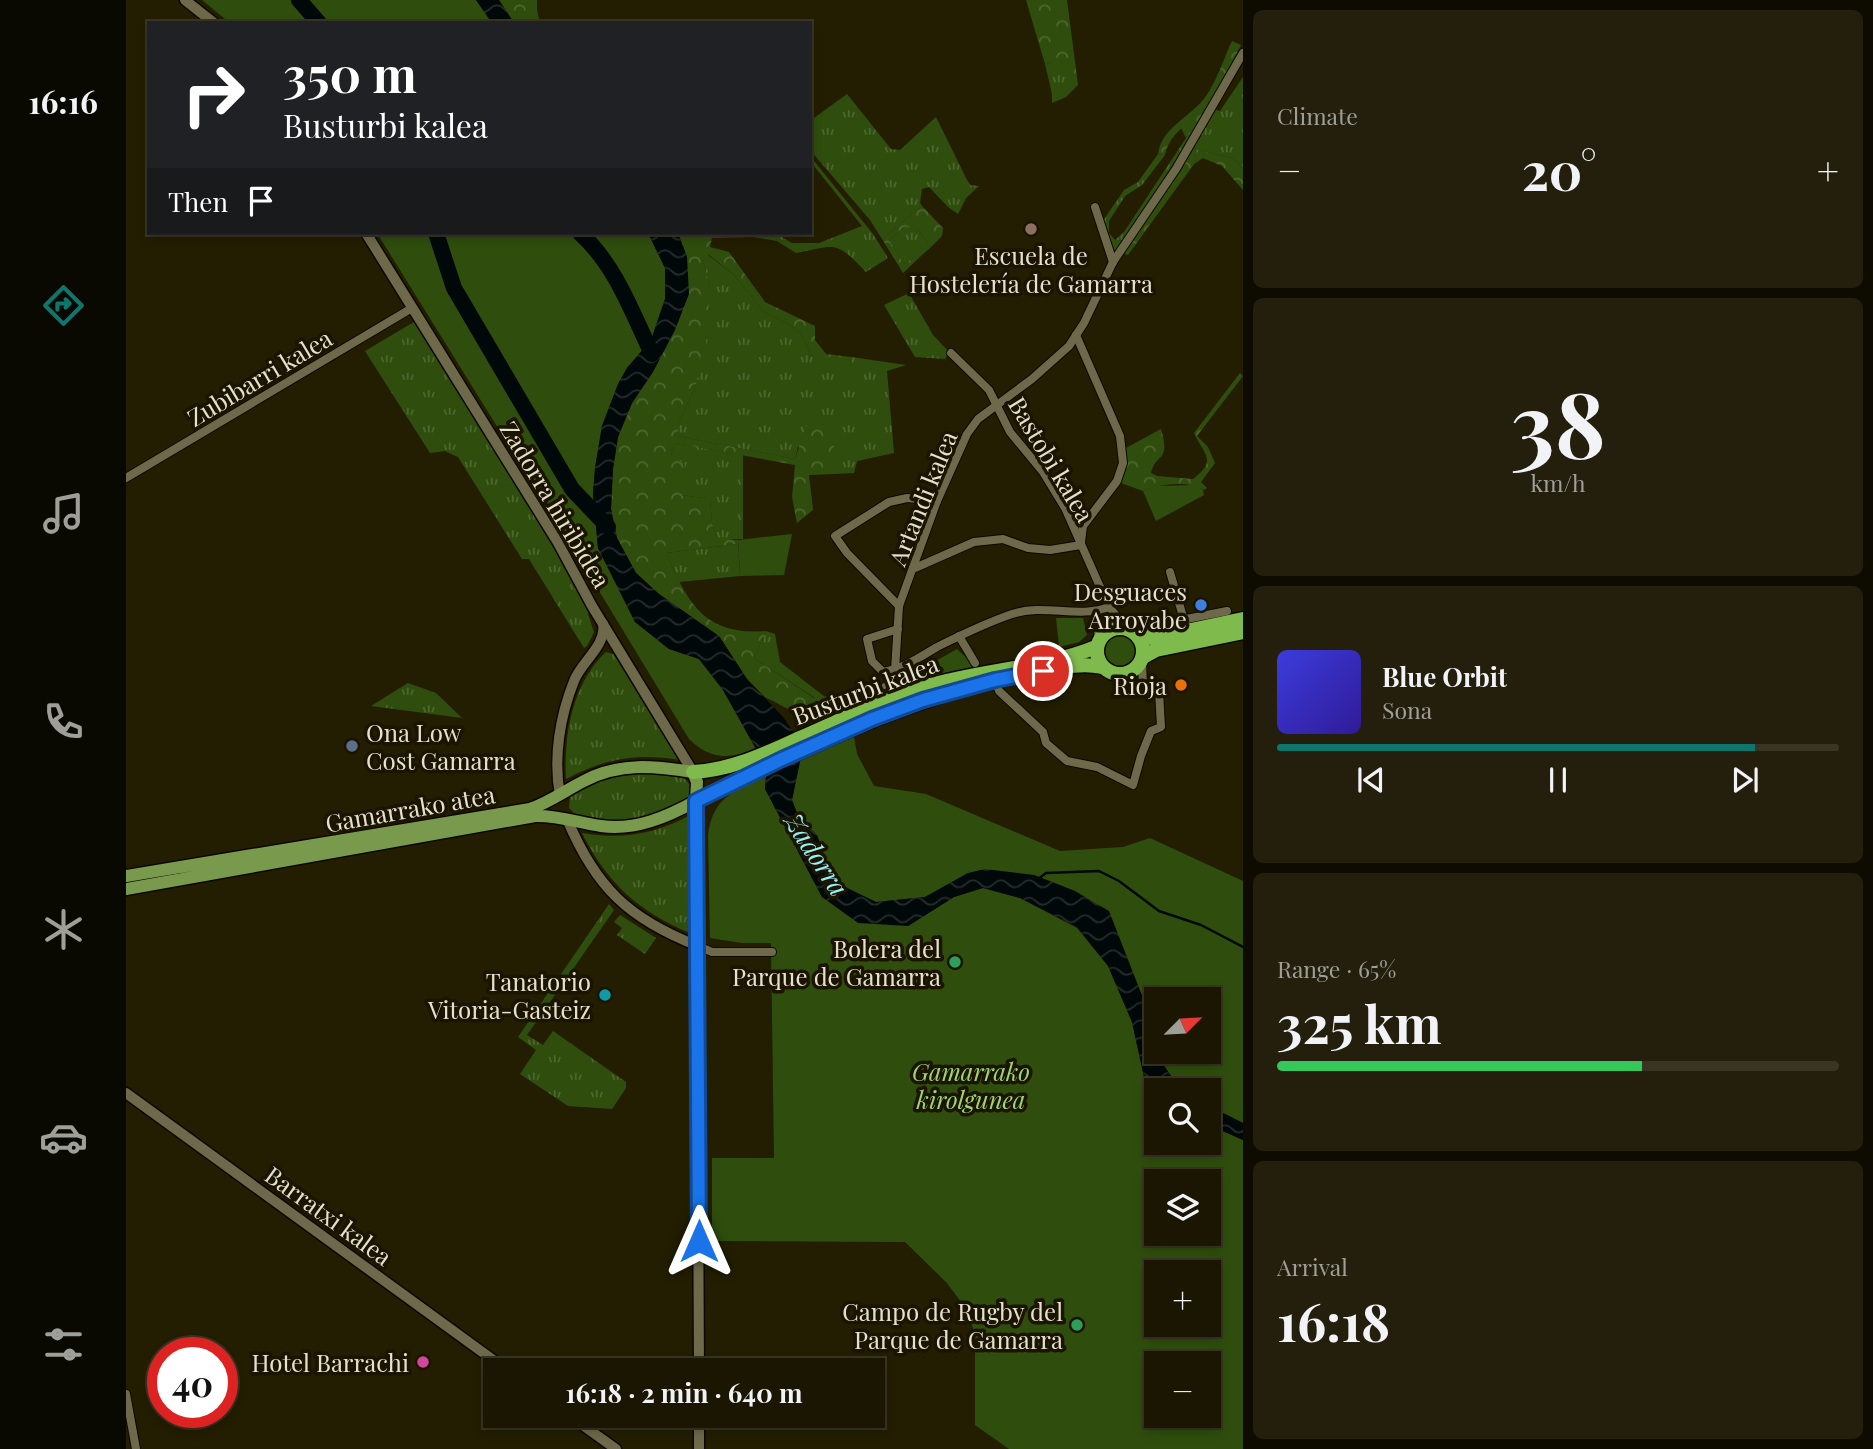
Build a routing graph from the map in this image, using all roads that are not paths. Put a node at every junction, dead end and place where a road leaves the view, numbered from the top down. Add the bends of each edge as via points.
1 (186, 0) edge
2 (212, 21) edge
3 (1243, 53) edge
4 (1094, 207) dead end
5 (367, 235) edge
6 (1113, 262) junction
7 (412, 307) junction
8 (1076, 335) junction
9 (951, 353) dead end
10 (996, 405) junction
11 (126, 478) edge
12 (937, 501) junction
13 (1080, 545) junction
14 (915, 568) junction
15 (1170, 572) dead end
16 (899, 606) junction
17 (1109, 607) junction
18 (1227, 611) dead end
19 (1096, 612) junction
20 (1184, 620) junction
21 (1242, 622) edge
22 (603, 624) junction
23 (898, 629) junction
24 (1136, 634) junction
25 (959, 636) junction
26 (1206, 639) junction
27 (1098, 643) junction
28 (1243, 643) edge
29 (618, 647) junction
30 (595, 649) junction
31 (1142, 659) junction
32 (975, 663) dead end
33 (895, 670) junction
34 (1108, 671) junction
35 (997, 683) junction
36 (1143, 688) junction
37 (864, 709) junction
38 (848, 723) junction
39 (757, 764) junction
40 (693, 772) junction
41 (560, 795) junction
42 (696, 801) junction
43 (567, 819) junction
44 (126, 876) edge
45 (126, 889) edge
46 (698, 946) junction
47 (772, 952) dead end
48 (126, 1093) edge
49 (490, 1358) edge
50 (699, 1358) edge
51 (126, 1394) edge
52 (587, 1428) edge
53 (699, 1428) edge
54 (136, 1449) edge
55 (616, 1449) edge
56 (699, 1449) edge

1 - 2 street
3 - 6 street, Artandi kalea via 1176,169
4 - 6 street
5 - 7 street, Zadorra hiribidea
6 - 8 street, Artandi kalea
7 - 11 street, Zubibarri kalea
7 - 22 street, Zadorra hiribidea
8 - 10 street, Artandi kalea via 1041,371
8 - 13 street via 1120,436 1123,463 1117,481 1083,526
9 - 10 street, Bastobi kalea via 989,390
10 - 12 street, Artandi kalea via 967,434
10 - 13 street, Bastobi kalea via 1065,508
12 - 14 street, Artandi kalea
12 - 16 street via 907,498 890,502 835,536
13 - 14 street via 1050,550 1003,539 974,542
13 - 17 street, Bastobi kalea
14 - 16 street, Artandi kalea
15 - 20 street
16 - 23 street, Artandi kalea
17 - 19 street
17 - 24 street, Bastobi kalea
18 - 20 street
19 - 25 street via 1036,609 1014,613
19 - 27 street
20 - 24 street
21 - 24 highway via 1153,638
21 - 26 highway
22 - 29 street, Zadorra hiribidea
22 - 30 street via 604,634
23 - 33 street, Artandi kalea
23 - 33 street via 867,639 877,668
24 - 27 highway via 1112,629
24 - 31 highway via 1143,647
25 - 32 street
25 - 33 street
26 - 28 highway
26 - 31 highway via 1156,649
27 - 34 highway via 1098,661
27 - 37 highway, Busturbi kalea via 1066,656 923,687
29 - 30 street
29 - 40 street, Zadorra hiribidea
30 - 41 street via 575,679 561,722
31 - 34 highway via 1131,672
31 - 36 street
33 - 37 street
34 - 35 highway, Busturbi kalea via 1077,665
34 - 36 street
35 - 36 street via 999,691 1044,732 1046,743 1067,761 1097,767 1133,785 1151,731 1161,727 1159,691
35 - 38 highway, Busturbi kalea
37 - 38 highway, Busturbi kalea
38 - 39 highway, Busturbi kalea
39 - 40 highway, Busturbi kalea
39 - 42 highway, Busturbi kalea
40 - 41 main road, Gamarrako atea via 651,766 617,769
40 - 42 main road, Zadorra hiribidea
41 - 43 main road
41 - 44 main road, Gamarrako atea via 530,808
42 - 43 main road, Gamarrako atea via 645,823 610,827
42 - 46 street
43 - 45 main road, Gamarrako atea via 535,816
43 - 46 street via 591,867 622,904 655,928
46 - 47 street via 712,952
46 - 50 street
48 - 49 street, Barratxi kalea
51 - 54 street
52 - 55 street
53 - 56 street

